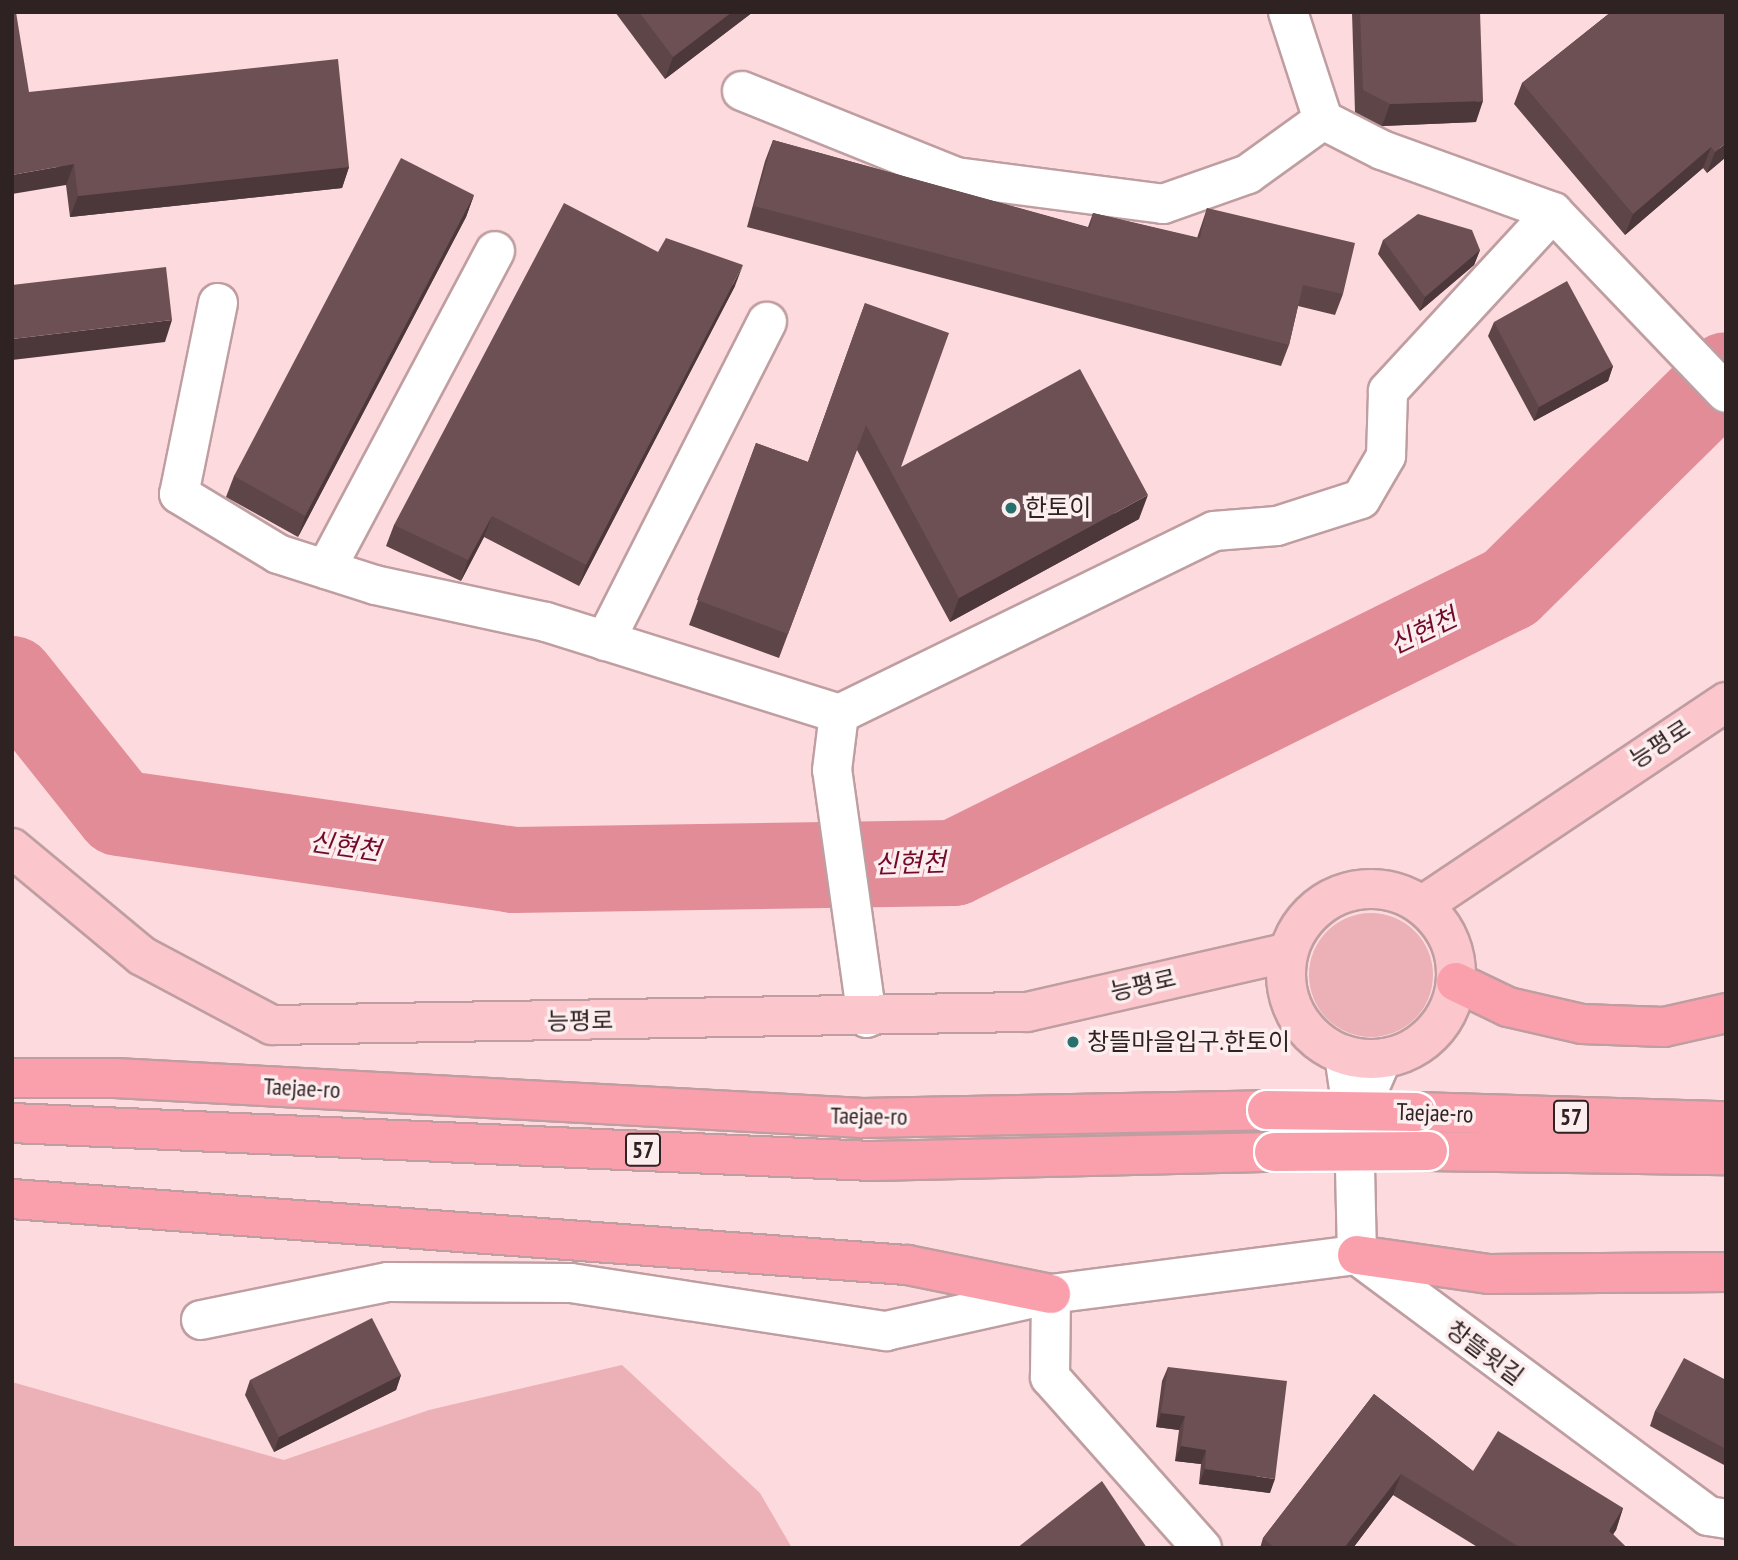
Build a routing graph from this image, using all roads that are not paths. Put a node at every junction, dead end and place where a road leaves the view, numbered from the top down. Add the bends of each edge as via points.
1 (1288, 12) edge
2 (742, 91) dead end
3 (1323, 120) junction
4 (1553, 212) junction
5 (495, 251) dead end
6 (218, 303) dead end
7 (767, 322) dead end
8 (1726, 393) edge
9 (327, 569) junction
10 (605, 641) junction
11 (1726, 702) edge
12 (839, 714) junction
13 (12, 848) edge
14 (1435, 920) junction
15 (1288, 970) junction
16 (1456, 982) junction
17 (1726, 1013) edge
18 (867, 1018) junction
19 (1344, 1055) junction
20 (1382, 1059) junction
21 (12, 1064) edge
22 (30, 1078) edge
23 (1726, 1122) edge
24 (12, 1123) edge
25 (1353, 1123) junction
26 (1726, 1155) edge
27 (12, 1199) edge
28 (1357, 1255) junction
29 (1726, 1272) edge
30 (1051, 1294) junction
31 (201, 1320) dead end
32 (1726, 1519) edge
33 (1202, 1548) edge

1 - 3 street
2 - 3 street via 956,177 1163,204 1248,174
3 - 4 street via 1382,150
4 - 8 street
4 - 12 street via 1388,391 1386,456 1361,499 1277,526 1214,531
5 - 9 street
6 - 9 street via 179,494 278,554
7 - 10 street
9 - 10 street
10 - 12 street
11 - 14 main road, 능평로 via 1524,832
12 - 18 street via 832,770
13 - 18 main road, 능평로 via 142,956 272,1025
14 - 15 main road via 1371,888 1344,893 1300,926
14 - 16 main road
15 - 18 main road, 능평로 via 1199,972 1027,1012
15 - 19 main road via 1306,1030
16 - 17 highway via 1533,1015 1582,1024 1664,1027
16 - 20 main road via 1449,1010 1432,1033
19 - 20 main road
19 - 25 street
20 - 25 street
21 - 22 street
22 - 23 highway, Taejae-ro / 57, bridge via 863,1118 1267,1110
24 - 26 highway, Taejae-ro / 57, bridge via 872,1161 1274,1152
25 - 28 street
27 - 30 highway via 906,1265
28 - 29 highway via 1489,1274
28 - 30 street
28 - 32 street, 창뜰윗길 via 1697,1508
30 - 31 street via 886,1331 570,1283 388,1282
30 - 33 street via 1050,1377

